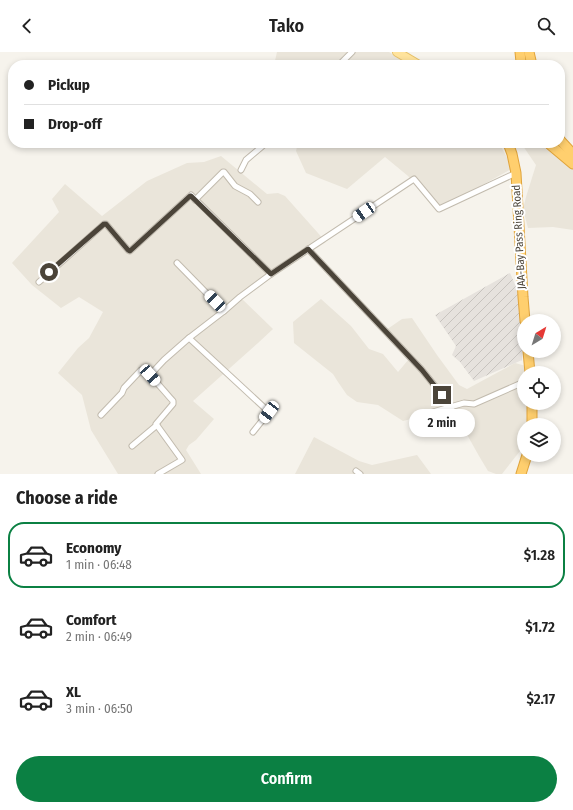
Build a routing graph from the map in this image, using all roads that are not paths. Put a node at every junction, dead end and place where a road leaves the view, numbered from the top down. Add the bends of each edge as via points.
1 (352, 52) edge
2 (397, 52) edge
3 (344, 60) edge
4 (411, 60) edge
5 (565, 145) edge
6 (260, 148) edge
7 (510, 148) edge
8 (514, 148) edge
9 (554, 148) edge
10 (512, 154) junction
11 (573, 154) edge
12 (573, 164) edge
13 (241, 170) dead end
14 (516, 173) junction
15 (195, 200) junction
16 (258, 202) dead end
17 (308, 249) junction
18 (177, 263) dead end
19 (271, 274) junction
20 (39, 282) dead end
21 (224, 311) junction
22 (524, 314) edge
23 (189, 338) junction
24 (150, 375) junction
25 (517, 385) edge
26 (452, 407) junction
27 (101, 414) dead end
28 (419, 416) dead end
29 (157, 425) junction
30 (253, 432) dead end
31 (132, 446) dead end
32 (525, 462) edge
33 (158, 474) edge
34 (521, 474) edge

1 - 3 street
2 - 4 main road
5 - 11 highway
6 - 13 street via 246,160
7 - 10 highway, JAA-Bay Pass Ring Road
8 - 10 highway
9 - 12 highway
10 - 14 highway, JAA-Bay Pass Ring Road
14 - 17 street via 439,209 414,179
14 - 22 highway, JAA-Bay Pass Ring Road
15 - 16 street via 224,172 235,186
15 - 19 street
15 - 20 street via 190,196 130,251 106,224 103,224
17 - 19 street
17 - 26 street via 422,370
18 - 21 street
19 - 21 street
21 - 23 street
23 - 24 street
23 - 30 street via 269,412
24 - 27 street via 141,370
24 - 29 street via 174,403
25 - 26 street via 474,404 464,403
26 - 28 street
29 - 31 street
29 - 33 street via 182,460
32 - 34 highway

